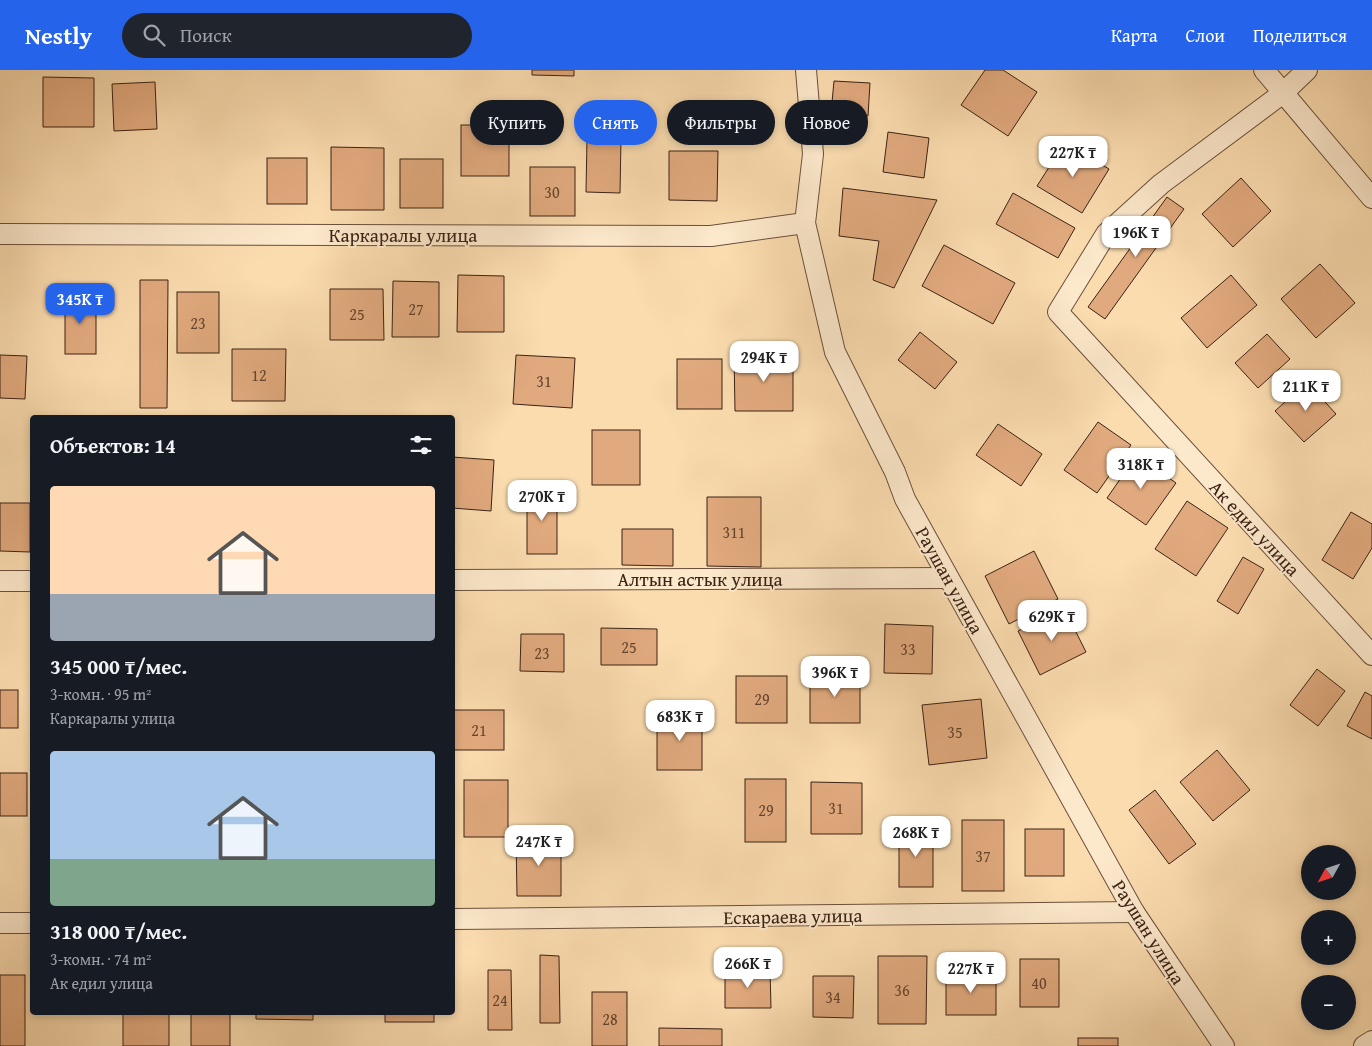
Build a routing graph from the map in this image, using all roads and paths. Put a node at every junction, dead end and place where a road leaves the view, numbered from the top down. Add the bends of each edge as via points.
1 (806, 70) edge
2 (1264, 70) edge
3 (1307, 70) edge
4 (1283, 93) junction
5 (1372, 198) edge
6 (805, 223) junction
7 (0, 234) edge
8 (948, 578) junction
9 (455, 580) edge
10 (0, 581) edge
11 (30, 581) edge
12 (1372, 655) edge
13 (1134, 912) junction
14 (455, 919) edge
15 (30, 923) edge
16 (0, 924) edge
17 (1372, 1041) edge
18 (1224, 1046) edge
19 (1364, 1046) edge

1 - 6 street, Раушан улица via 813,154
2 - 4 street
3 - 4 street
4 - 5 street
4 - 12 street, Ак едил улица via 1160,184 1106,234 1058,312
6 - 7 street, Каркаралы улица via 711,236
6 - 8 street, Раушан улица via 835,352 895,472 905,499
8 - 9 street, Алтын астык улица
8 - 13 street, Раушан улица
10 - 11 street
13 - 14 street, Ескараева улица
13 - 18 street, Раушан улица
15 - 16 street
17 - 19 street

